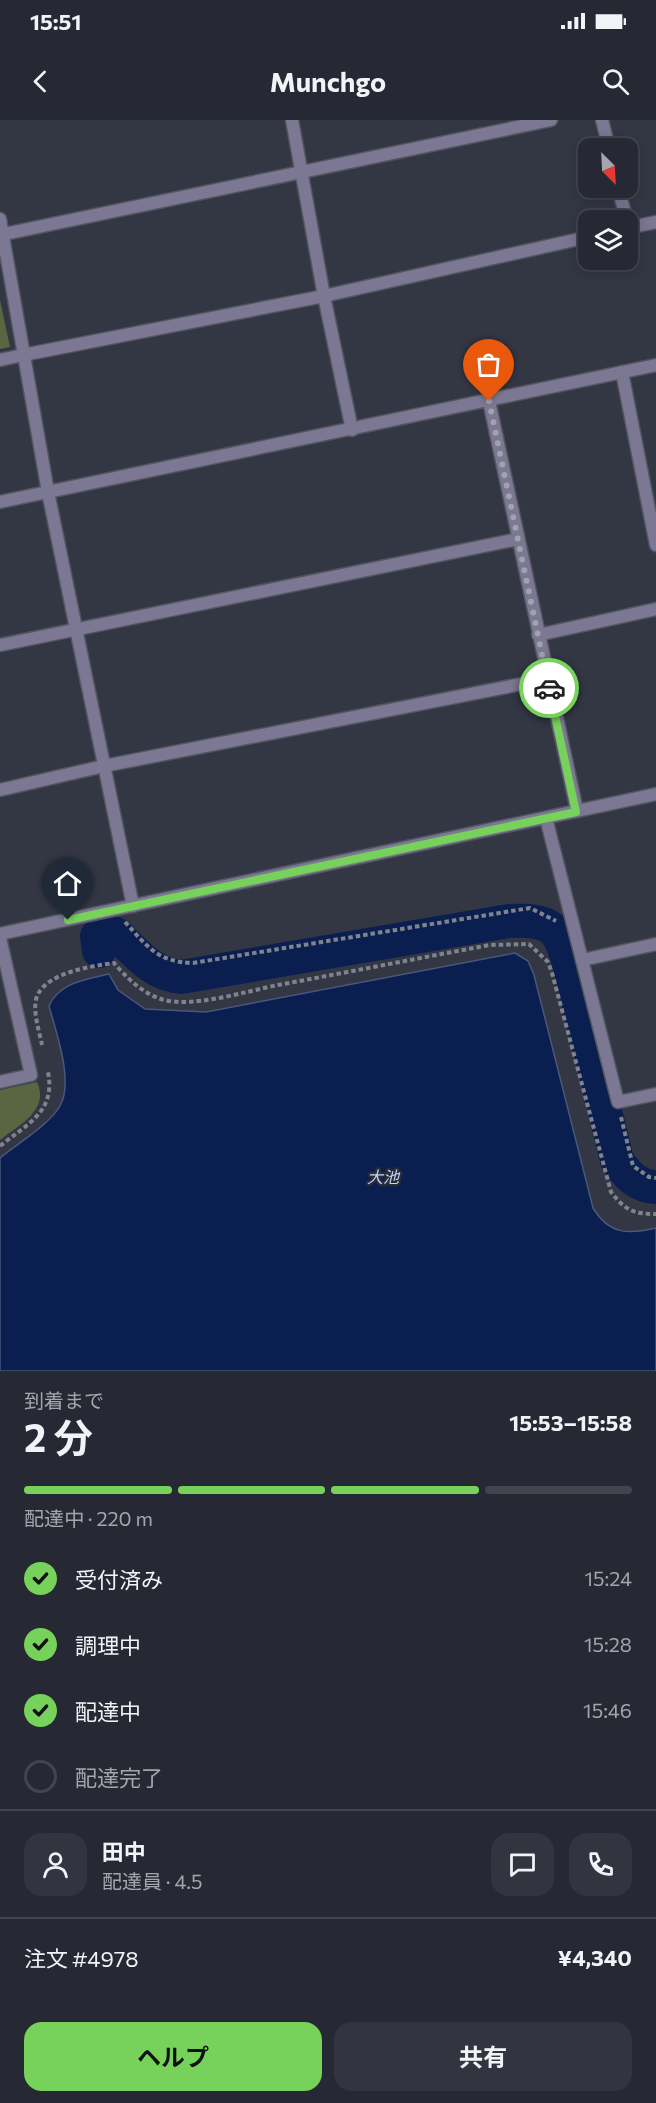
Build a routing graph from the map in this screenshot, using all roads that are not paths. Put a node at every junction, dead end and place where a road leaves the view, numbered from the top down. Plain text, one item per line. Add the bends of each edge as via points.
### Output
1 (292, 120) edge
2 (551, 120) edge
3 (602, 120) edge
4 (606, 138) edge
5 (302, 172) junction
6 (0, 219) edge
7 (656, 222) edge
8 (638, 224) edge
9 (2, 235) edge
10 (578, 239) edge
11 (324, 296) junction
12 (23, 355) junction
13 (0, 360) edge
14 (656, 365) edge
15 (622, 372) junction
16 (489, 401) junction
17 (352, 430) junction
18 (651, 490) edge
19 (48, 492) junction
20 (0, 502) edge
21 (518, 539) junction
22 (656, 545) edge
23 (656, 609) edge
24 (75, 628) junction
25 (538, 635) junction
26 (0, 645) edge
27 (546, 679) junction
28 (105, 766) junction
29 (0, 790) edge
30 (656, 794) edge
31 (576, 812) junction
32 (546, 818) junction
33 (133, 906) junction
34 (0, 936) edge
35 (656, 944) edge
36 (582, 960) junction
37 (0, 1082) edge
38 (656, 1094) edge

1 - 5 street
2 - 5 street
3 - 4 street
5 - 9 street
5 - 11 street
6 - 9 street
7 - 8 street
9 - 12 street
10 - 11 street
11 - 12 street
11 - 17 street
12 - 13 street
12 - 19 street
14 - 15 street
15 - 16 street
15 - 18 street
16 - 17 street
16 - 21 street
17 - 19 street
18 - 22 street
19 - 20 street
19 - 24 street
21 - 24 street
21 - 25 street
23 - 25 street
24 - 26 street
24 - 28 street
25 - 27 street
27 - 28 street
27 - 31 street
28 - 29 street
28 - 33 street
30 - 31 street
31 - 32 street
32 - 33 street
32 - 36 street
33 - 34 street
34 - 37 street via 31,1075
35 - 36 street
36 - 38 street via 618,1102

